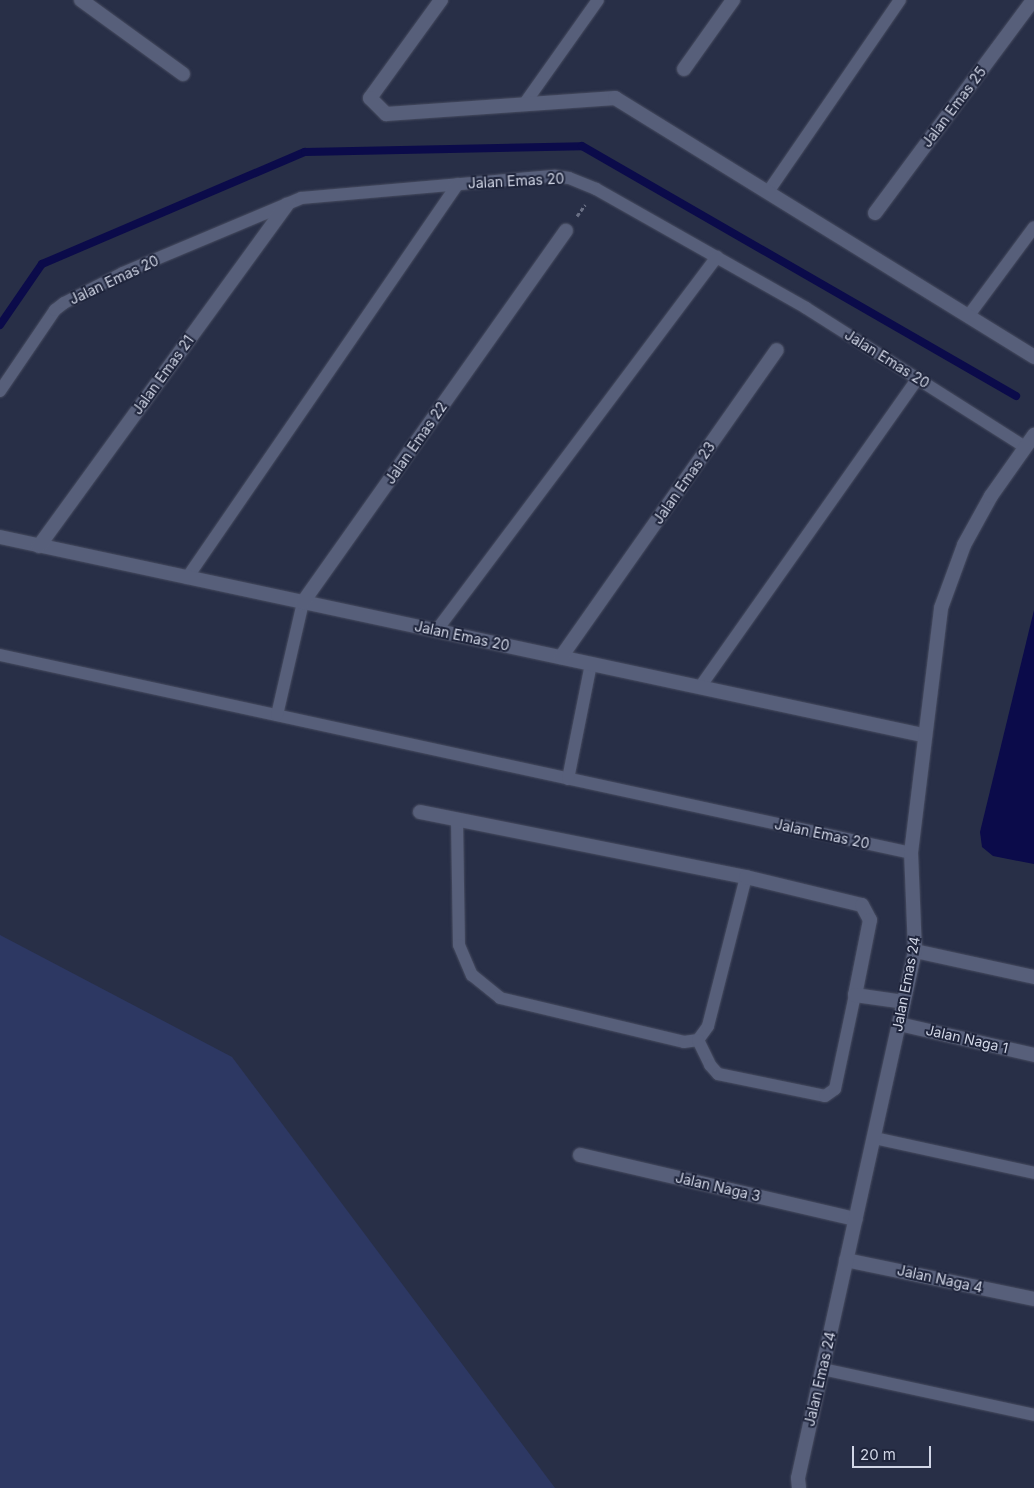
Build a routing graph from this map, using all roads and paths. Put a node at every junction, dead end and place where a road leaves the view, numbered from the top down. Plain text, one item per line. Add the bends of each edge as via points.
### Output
1 (81, 0) edge
2 (441, 0) edge
3 (598, 0) edge
4 (733, 0) edge
5 (900, 0) edge
6 (1034, 0) edge
7 (684, 69) dead end
8 (183, 74) dead end
9 (525, 103) junction
10 (458, 184) junction
11 (596, 189) junction
12 (768, 192) junction
13 (287, 205) junction
14 (875, 213) dead end
15 (1034, 226) edge
16 (566, 231) joint
17 (717, 257) junction
18 (969, 315) junction
19 (777, 350) dead end
20 (1034, 357) edge
21 (918, 378) junction
22 (0, 390) edge
23 (1034, 435) edge
24 (1026, 447) junction
25 (0, 537) edge
26 (39, 546) junction
27 (187, 578) junction
28 (303, 602) junction
29 (436, 631) junction
30 (0, 655) edge
31 (561, 657) junction
32 (591, 664) junction
33 (700, 687) junction
34 (277, 715) junction
35 (923, 735) junction
36 (568, 779) junction
37 (420, 812) dead end
38 (457, 819) junction
39 (912, 853) junction
40 (746, 877) junction
41 (915, 951) junction
42 (1034, 978) edge
43 (855, 995) junction
44 (904, 1002) junction
45 (899, 1024) junction
46 (698, 1040) junction
47 (1034, 1055) edge
48 (874, 1138) junction
49 (580, 1155) dead end
50 (1034, 1173) edge
51 (856, 1219) junction
52 (846, 1260) junction
53 (1034, 1299) edge
54 (822, 1369) junction
55 (1034, 1415) edge
56 (799, 1488) edge

1 - 8 street
2 - 9 street via 370,98 386,114
3 - 9 lane
4 - 7 street
5 - 12 lane
6 - 14 street, Jalan Emas 25
9 - 12 street via 615,98
10 - 11 lane, Jalan Emas 20 via 555,176
10 - 13 lane, Jalan Emas 20 via 311,195
10 - 27 lane
11 - 16 path
11 - 17 lane, Jalan Emas 20
12 - 18 street
13 - 22 lane, Jalan Emas 20 via 123,273 64,303 55,310
13 - 26 street, Jalan Emas 21
15 - 18 lane
16 - 28 street, Jalan Emas 22
17 - 21 lane, Jalan Emas 20
17 - 29 lane
18 - 20 street
19 - 31 street, Jalan Emas 23
21 - 24 lane, Jalan Emas 20
21 - 33 lane
23 - 24 street, Jalan Emas 24
24 - 35 street, Jalan Emas 24 via 991,496 964,545 941,608
25 - 26 street, Jalan Emas 20
26 - 27 street, Jalan Emas 20
27 - 28 street, Jalan Emas 20
28 - 29 street, Jalan Emas 20
28 - 34 lane, Jalan Emas 22
29 - 31 street, Jalan Emas 20
30 - 34 lane, Jalan Emas 20
31 - 32 street, Jalan Emas 20
32 - 33 street, Jalan Emas 20
32 - 36 lane
33 - 35 street, Jalan Emas 20
34 - 36 lane, Jalan Emas 20
35 - 39 street, Jalan Emas 24
36 - 39 lane, Jalan Emas 20
37 - 38 street
38 - 40 street
38 - 46 lane via 459,945 472,975 500,998 684,1042
39 - 41 street, Jalan Emas 24
40 - 43 street via 862,905 870,920
40 - 46 lane via 708,1026
41 - 42 street
41 - 44 street, Jalan Emas 24
43 - 44 street
43 - 46 lane via 835,1089 825,1096 718,1074
44 - 45 street, Jalan Emas 24
45 - 47 street, Jalan Naga 1
45 - 48 street, Jalan Emas 24
48 - 50 lane
48 - 51 street, Jalan Emas 24
49 - 51 street, Jalan Naga 3
51 - 52 street, Jalan Emas 24
52 - 53 street, Jalan Naga 4
52 - 54 street, Jalan Emas 24
54 - 55 lane
54 - 56 street, Jalan Emas 24 via 798,1478

